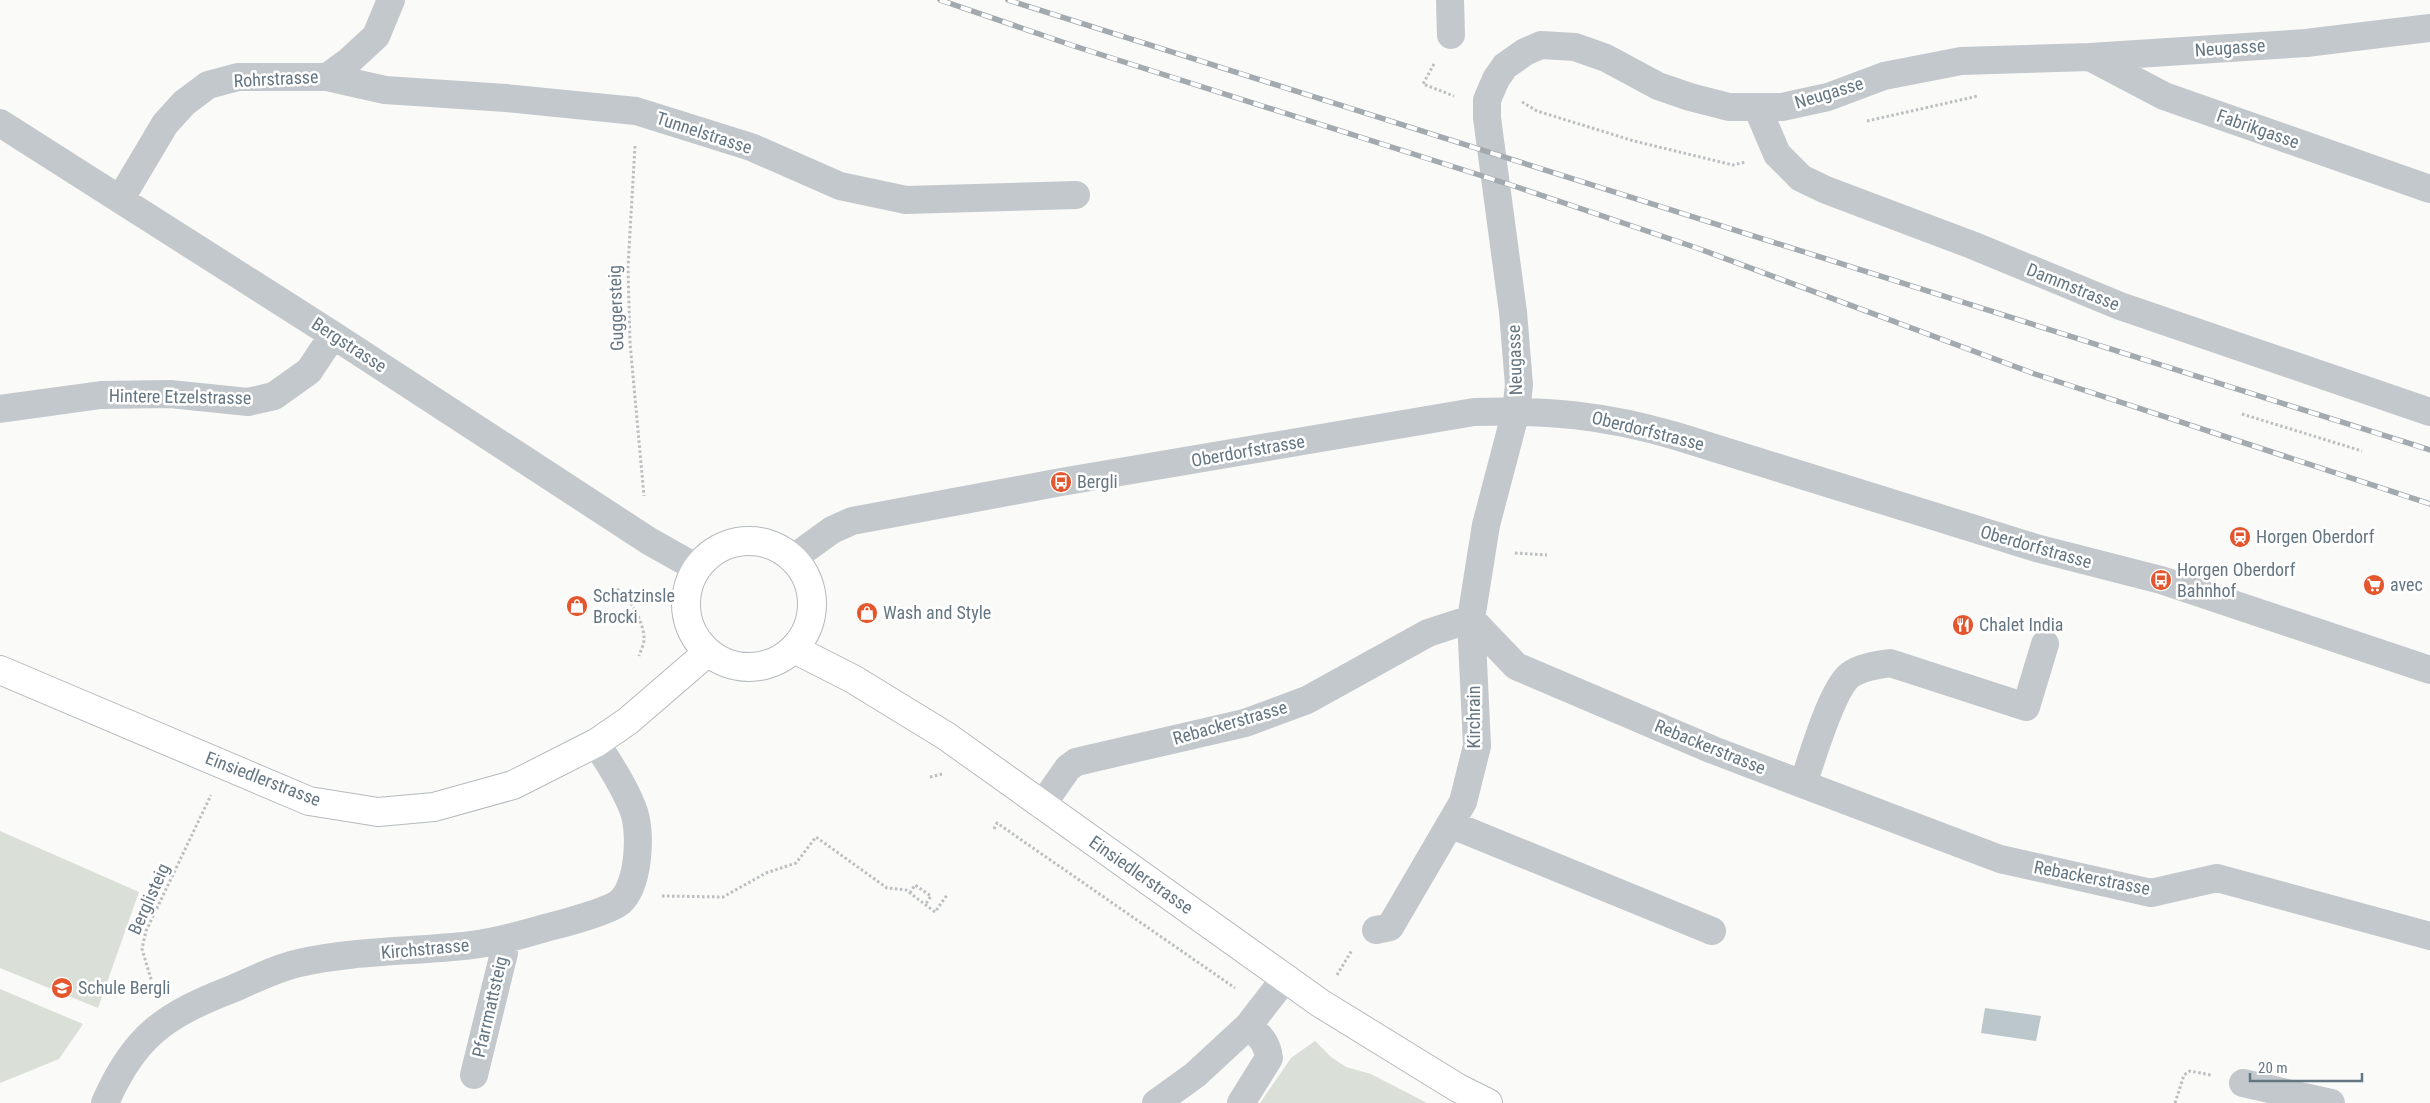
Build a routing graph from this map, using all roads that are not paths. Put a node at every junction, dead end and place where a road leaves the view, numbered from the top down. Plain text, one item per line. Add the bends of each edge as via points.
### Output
1 (391, 0) edge
2 (1450, 0) edge
3 (2430, 28) edge
4 (1451, 35) road end
5 (2090, 58) junction
6 (327, 77) junction
7 (1757, 107) junction
8 (0, 122) edge
9 (2430, 189) edge
10 (1076, 195) dead end
11 (120, 198) junction
12 (333, 335) junction
13 (0, 409) edge
14 (1516, 411) junction
15 (2430, 412) edge
16 (792, 559) junction
17 (697, 568) junction
18 (1472, 619) junction
19 (2045, 644) dead end
20 (794, 649) junction
21 (708, 652) junction
22 (0, 670) edge
23 (2430, 670) edge
24 (596, 743) junction
25 (1803, 784) junction
26 (1042, 805) junction
27 (1450, 824) junction
28 (1376, 930) road end
29 (1712, 931) dead end
30 (2430, 936) edge
31 (503, 940) junction
32 (1286, 977) junction
33 (1255, 1016) junction
34 (474, 1075) dead end
35 (2243, 1083) road end
36 (105, 1103) edge
37 (1156, 1103) edge
38 (1241, 1103) edge
39 (1488, 1103) edge
40 (2331, 1103) edge

1 - 6 street, Rohrstrasse via 376,36
2 - 4 street
3 - 5 street, Neugasse via 2306,43
5 - 7 street, Neugasse via 1961,61 1884,76 1828,97 1782,107
5 - 9 street, Fabrikgasse via 2164,96
6 - 10 street, Tunnelstrasse via 385,90 506,98 636,112 751,147 840,186 906,200
6 - 11 street, Rohrstrasse via 238,77 208,85 184,102 165,124
7 - 14 street, Neugasse via 1729,107 1690,97 1658,86 1606,58 1575,47 1541,45 1505,66 1488,100 1487,118 1518,355
7 - 15 street, Dammstrasse via 1777,154 1801,178 1826,190 2120,306
8 - 11 street, Bergstrasse
11 - 12 street, Bergstrasse
12 - 13 street, Hintere Etzelstrasse via 309,371 274,396 248,402 170,394 102,395
12 - 17 street, Bergstrasse via 649,541
14 - 16 street, Oberdorfstrasse via 1430,418 852,521 832,530
14 - 18 street, Kirchrain via 1486,525
14 - 23 street, Oberdorfstrasse via 1574,414 1633,424 1676,436 2036,548 2161,580
16 - 17 main road via 778,548 761,542 743,542 725,546
16 - 20 main road via 805,575 811,594 811,614
17 - 21 main road via 689,584 688,621 695,638
18 - 25 street, Rebackerstrasse via 1516,666 1713,750
18 - 26 street, Rebackerstrasse via 1428,633 1307,700 1245,723 1076,762 1068,768
18 - 27 street, Kirchrain via 1477,746 1463,802
19 - 25 street via 2026,707 1890,663 1868,667 1850,676 1835,695
20 - 21 main road via 761,666 742,667 724,662
20 - 26 main road, Einsiedlerstrasse via 853,679 946,736
21 - 24 main road, Einsiedlerstrasse via 642,710
22 - 24 main road, Einsiedlerstrasse via 309,801 378,812 434,807 514,785
24 - 31 street, Kirchstrasse via 634,810 638,851 633,886 620,903 577,920
25 - 30 street, Rebackerstrasse via 2000,859 2151,893 2217,878
26 - 32 main road, Einsiedlerstrasse
27 - 28 street, Kirchrain via 1390,927
27 - 29 street
31 - 34 street, Pfarrmattsteig via 504,953
31 - 36 street, Kirchstrasse via 341,955 297,963 191,1005 146,1036 115,1080
32 - 33 street
32 - 39 main road, Einsiedlerstrasse via 1320,1002 1458,1088
33 - 37 street via 1195,1075
33 - 38 street via 1269,1058
35 - 40 street

